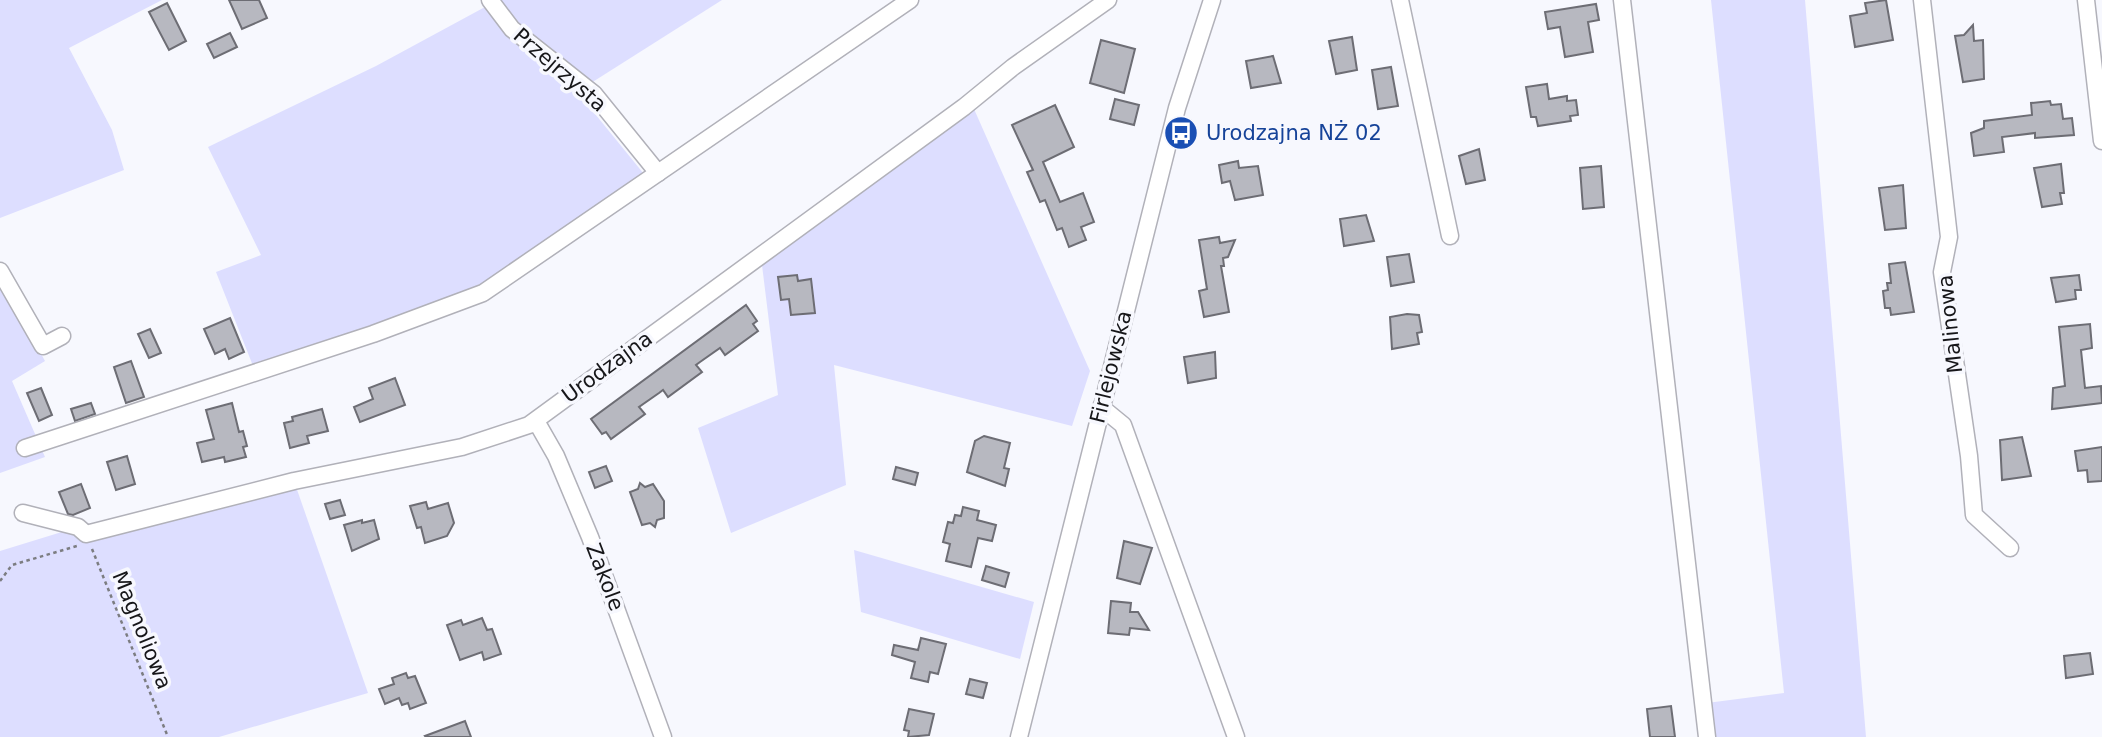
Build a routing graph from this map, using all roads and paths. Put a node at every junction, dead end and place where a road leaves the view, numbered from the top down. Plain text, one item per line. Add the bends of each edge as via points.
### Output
1 (491, 0) edge
2 (910, 0) edge
3 (1108, 0) edge
4 (1212, 0) edge
5 (1400, 0) edge
6 (1622, 0) edge
7 (1922, 0) edge
8 (2086, 0) edge
9 (2102, 141) edge
10 (658, 173) junction
11 (1450, 236) dead end
12 (0, 271) edge
13 (62, 336) dead end
14 (1101, 407) junction
15 (536, 421) junction
16 (25, 448) dead end
17 (23, 513) dead end
18 (2010, 548) dead end
19 (0, 581) edge
20 (169, 737) edge
21 (663, 737) edge
22 (1019, 737) edge
23 (1236, 737) edge
24 (1706, 737) edge

1 - 10 street, Przejrzysta via 512,29 594,94
2 - 10 street
3 - 15 street, Urodzajna
4 - 14 street, Firlejowska via 1177,108
5 - 11 street
6 - 24 street
7 - 18 street, Malinowa via 1949,237 1942,272 1974,515
8 - 9 street
10 - 16 street via 483,293 373,334
12 - 13 street via 43,346
14 - 22 street, Firlejowska
14 - 23 street via 1123,425
15 - 17 street, Urodzajna via 462,447 294,481 86,534 78,527
15 - 21 street, Zakole via 590,537
19 - 20 path, Magnoliowa via 12,565 89,543

